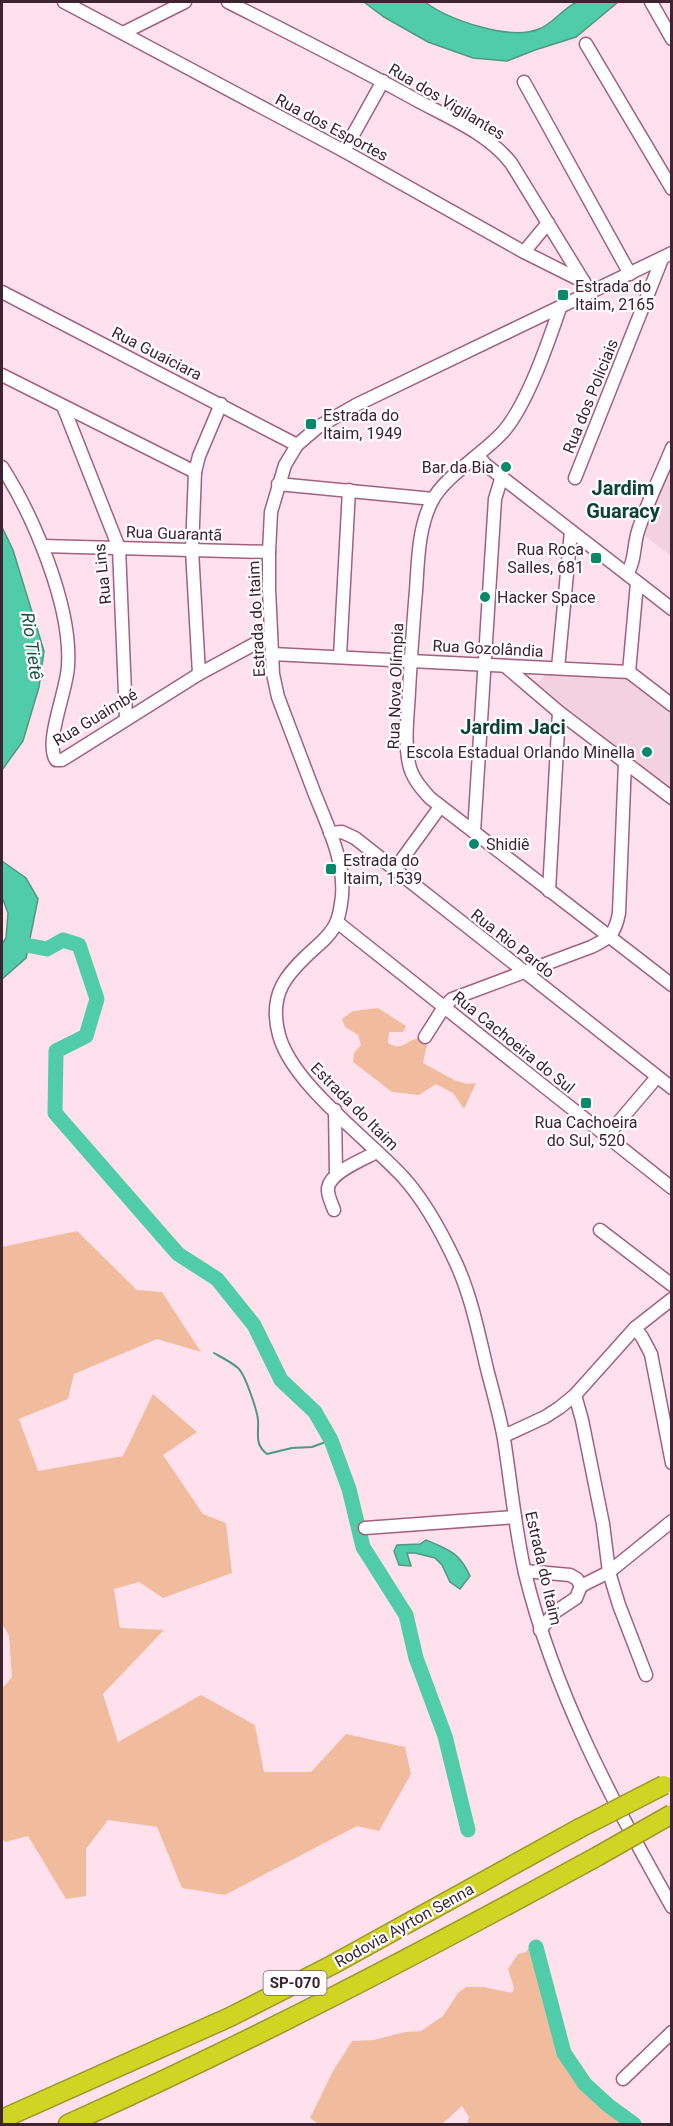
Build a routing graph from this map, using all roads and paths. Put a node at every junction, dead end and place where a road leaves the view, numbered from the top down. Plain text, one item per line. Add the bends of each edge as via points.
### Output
1 (64, 2) edge
2 (184, 2) edge
3 (228, 2) edge
4 (651, 2) edge
5 (123, 33) junction
6 (672, 39) edge
7 (586, 44) dead end
8 (383, 81) junction
9 (524, 82) dead end
10 (344, 151) junction
11 (672, 189) edge
12 (548, 222) junction
13 (524, 252) junction
14 (667, 256) edge
15 (630, 274) junction
16 (586, 288) junction
17 (2, 292) edge
18 (560, 308) junction
19 (2, 375) edge
20 (221, 404) junction
21 (63, 406) junction
22 (91, 420) junction
23 (74, 433) junction
24 (297, 445) junction
25 (671, 450) edge
26 (478, 456) junction
27 (2, 467) edge
28 (195, 472) junction
29 (502, 476) junction
30 (575, 478) dead end
31 (278, 484) junction
32 (349, 490) junction
33 (433, 499) junction
34 (571, 531) junction
35 (42, 546) junction
36 (119, 548) junction
37 (192, 550) junction
38 (269, 552) junction
39 (627, 574) junction
40 (637, 583) junction
41 (672, 609) edge
42 (271, 635) junction
43 (272, 654) junction
44 (340, 656) junction
45 (411, 660) junction
46 (485, 664) junction
47 (505, 666) junction
48 (558, 668) junction
49 (630, 672) junction
50 (199, 674) junction
51 (672, 705) edge
52 (559, 712) junction
53 (126, 718) junction
54 (625, 762) junction
55 (672, 798) edge
56 (440, 807) junction
57 (474, 832) junction
58 (330, 833) junction
59 (395, 869) junction
60 (549, 891) junction
61 (337, 922) junction
62 (611, 936) junction
63 (522, 972) junction
64 (671, 984) edge
65 (444, 1007) junction
66 (425, 1037) dead end
67 (657, 1077) junction
68 (672, 1088) edge
69 (335, 1110) junction
70 (606, 1137) junction
71 (376, 1152) junction
72 (336, 1174) junction
73 (672, 1188) edge
74 (334, 1210) dead end
75 (600, 1230) dead end
76 (672, 1285) edge
77 (672, 1299) edge
78 (634, 1328) junction
79 (575, 1395) junction
80 (504, 1436) junction
81 (672, 1463) edge
82 (515, 1517) junction
83 (672, 1521) edge
84 (365, 1528) dead end
85 (525, 1571) junction
86 (609, 1572) junction
87 (581, 1586) junction
88 (540, 1630) junction
89 (646, 1676) dead end
90 (668, 1783) edge
91 (672, 1814) edge
92 (672, 1907) edge
93 (672, 2032) edge
94 (623, 2079) dead end
95 (2, 2119) edge
96 (68, 2124) edge

1 - 5 street, Rua dos Esportes
2 - 5 street
3 - 8 street, Rua dos Vigilantes
4 - 6 street
5 - 10 street, Rua dos Esportes
7 - 11 street
8 - 10 street
8 - 12 street, Rua dos Vigilantes via 500,149
9 - 15 street
10 - 13 street, Rua dos Esportes
12 - 13 street
12 - 16 street, Rua dos Vigilantes
13 - 16 street, Rua dos Esportes
14 - 15 street, Estrada do Itaim
14 - 30 street, Rua dos Policiais
15 - 16 street, Estrada do Itaim
16 - 18 street, Estrada do Itaim
17 - 20 street, Rua Guaiciara
18 - 24 street, Estrada do Itaim via 356,405 318,427
18 - 26 street, Rua Nova Olímpia via 515,416
19 - 21 street
20 - 24 street, Rua Guaiciara
20 - 28 street
21 - 22 street
21 - 23 street, Rua Lins
22 - 23 street via 79,425
22 - 28 street
23 - 36 street, Rua Lins
24 - 31 street, Estrada do Itaim
25 - 39 street via 640,525
26 - 29 street
26 - 33 street, Rua Nova Olímpia
27 - 35 street, Rua Guaimbé
28 - 37 street
29 - 34 street
29 - 46 street via 495,499
31 - 32 street
31 - 38 street, Estrada do Itaim via 271,512
32 - 33 street
32 - 44 street
33 - 45 street, Rua Nova Olímpia via 423,525 418,557
34 - 39 street
34 - 48 street
35 - 36 street, Rua Guarantã
35 - 53 street, Rua Guaimbé via 62,608 68,643 65,688 52,736 54,757 62,760
36 - 37 street, Rua Guarantã
36 - 53 street, Rua Lins
37 - 38 street, Rua Guarantã
37 - 50 street
38 - 42 street, Estrada do Itaim
39 - 40 street
40 - 41 street
40 - 49 street
42 - 43 street, Estrada do Itaim
42 - 50 street, Rua Guaimbé
43 - 44 street, Rua Gozolândia
43 - 58 street, Estrada do Itaim via 278,697
44 - 45 street, Rua Gozolândia
45 - 46 street, Rua Gozolândia
45 - 56 street, Rua Nova Olímpia via 409,766 419,786
46 - 47 street, Rua Gozolândia
46 - 57 street
47 - 48 street, Rua Gozolândia
47 - 52 street
48 - 49 street, Rua Gozolândia
49 - 51 street
50 - 53 street, Rua Guaimbé
52 - 54 street
52 - 60 street
54 - 55 street
54 - 62 street via 619,913
56 - 57 street, Rua Nova Olímpia
56 - 59 street
57 - 60 street, Rua Nova Olímpia
58 - 59 street, Rua Rio Pardo via 349,834
58 - 61 street, Estrada do Itaim via 342,879
59 - 63 street, Rua Rio Pardo
60 - 62 street, Rua Nova Olímpia
61 - 65 street, Rua Cachoeira do Sul
61 - 69 street, Estrada do Itaim via 327,938 284,981 275,1013 279,1035 290,1059
62 - 63 street
62 - 64 street, Rua Nova Olímpia
63 - 65 street via 452,999
63 - 67 street, Rua Rio Pardo
65 - 66 street
65 - 70 street, Rua Cachoeira do Sul
67 - 68 street, Rua Rio Pardo
67 - 70 street
69 - 71 street, Estrada do Itaim
69 - 72 street
70 - 73 street, Rua Cachoeira do Sul
71 - 72 street
71 - 80 street, Estrada do Itaim via 416,1192 458,1268 472,1307
72 - 74 street via 328,1187
75 - 76 street
77 - 78 street
78 - 79 street
78 - 81 street via 651,1354
79 - 80 street via 545,1417
79 - 86 street via 603,1524
80 - 82 street, Estrada do Itaim
82 - 84 street
82 - 85 street, Estrada do Itaim
83 - 86 street
85 - 87 street via 570,1575
85 - 88 street, Estrada do Itaim
86 - 87 street
86 - 89 street
87 - 88 street via 576,1598 555,1612
88 - 92 street, Estrada do Itaim via 581,1735
90 - 95 highway, Rodovia Ayrton Senna / SP-070, bridge via 230,2017
91 - 96 highway, Rodovia Ayrton Senna / SP-070, bridge via 311,2009 181,2074
93 - 94 street

